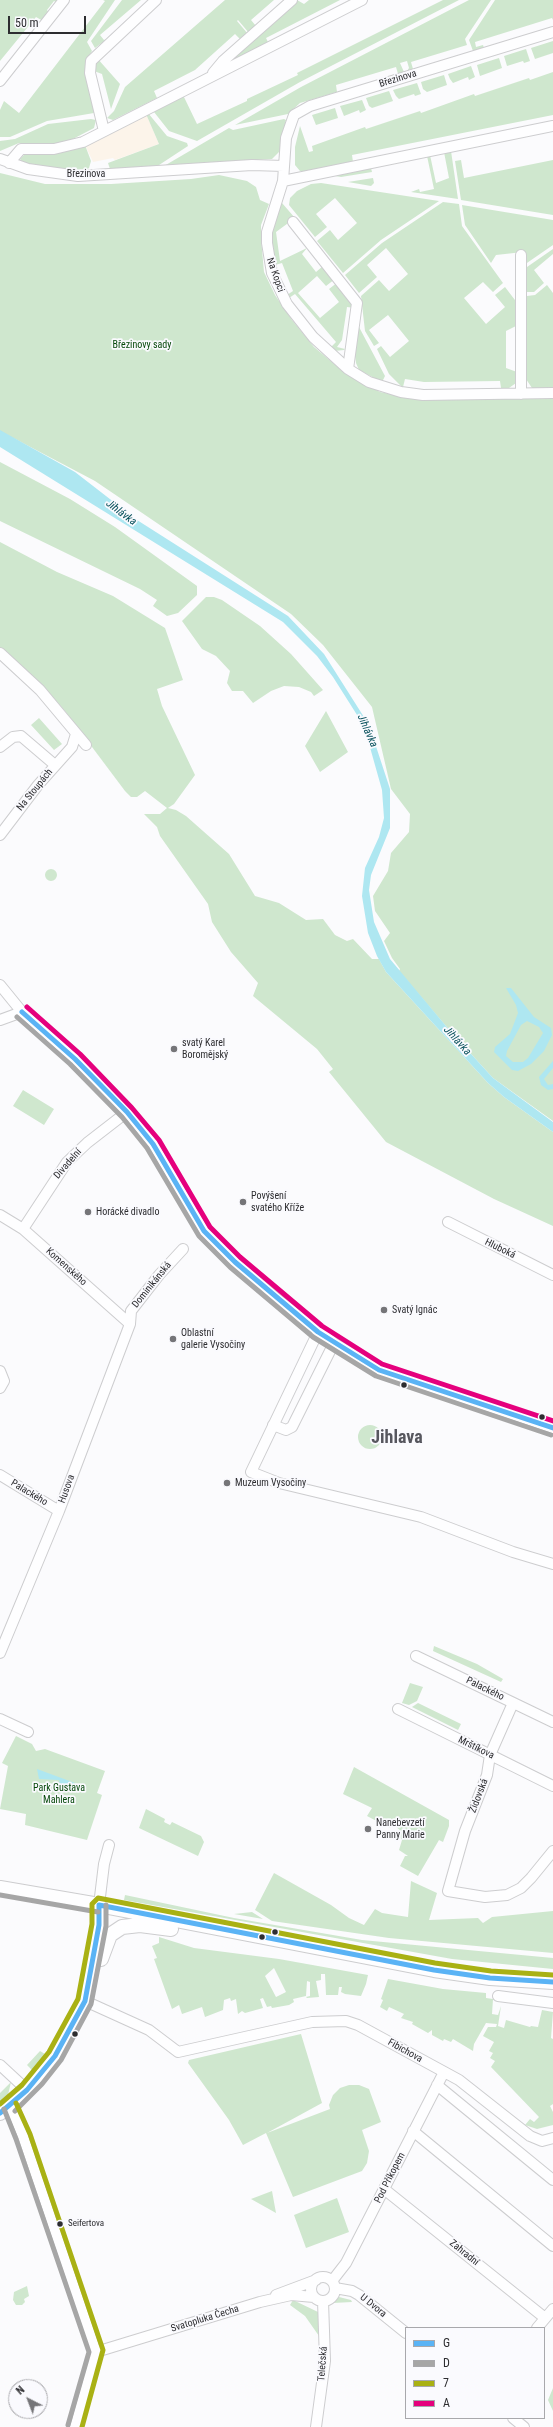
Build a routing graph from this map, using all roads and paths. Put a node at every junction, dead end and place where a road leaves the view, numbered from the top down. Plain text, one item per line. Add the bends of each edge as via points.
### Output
1 (64, 0) edge
2 (156, 0) edge
3 (292, 0) edge
4 (362, 0) edge
5 (553, 32) edge
6 (211, 76) junction
7 (0, 81) edge
8 (553, 126) edge
9 (104, 131) junction
10 (5, 161) edge
11 (284, 166) junction
12 (283, 181) junction
13 (293, 222) dead end
14 (521, 255) dead end
15 (348, 369) junction
16 (553, 393) edge
17 (521, 394) junction
18 (0, 653) edge
19 (0, 746) edge
20 (55, 765) junction
21 (0, 835) edge
22 (0, 985) edge
23 (22, 1012) junction
24 (0, 1020) edge
25 (127, 1112) junction
26 (0, 1215) edge
27 (448, 1222) dead end
28 (23, 1229) junction
29 (183, 1249) dead end
30 (553, 1275) edge
31 (130, 1324) junction
32 (318, 1332) junction
33 (334, 1343) junction
34 (0, 1371) edge
35 (0, 1388) edge
36 (274, 1425) junction
37 (553, 1428) edge
38 (0, 1475) edge
39 (59, 1511) junction
40 (553, 1564) edge
41 (0, 1653) edge
42 (416, 1656) dead end
43 (513, 1703) junction
44 (398, 1709) dead end
45 (0, 1719) edge
46 (553, 1722) edge
47 (28, 1732) dead end
48 (490, 1755) junction
49 (553, 1786) edge
50 (109, 1845) dead end
51 (553, 1851) edge
52 (0, 1888) edge
53 (99, 1905) junction
54 (241, 1934) junction
55 (553, 1982) edge
56 (90, 1983) junction
57 (498, 1996) dead end
58 (85, 2001) junction
59 (553, 2003) edge
60 (0, 2065) edge
61 (444, 2072) junction
62 (437, 2085) junction
63 (27, 2090) junction
64 (5, 2109) edge
65 (413, 2131) junction
66 (553, 2138) edge
67 (553, 2180) edge
68 (384, 2189) junction
69 (553, 2246) edge
70 (316, 2280) junction
71 (334, 2284) junction
72 (319, 2299) junction
73 (260, 2302) junction
74 (553, 2309) edge
75 (545, 2318) junction
76 (537, 2327) edge
77 (405, 2332) edge
78 (96, 2352) junction
79 (514, 2419) edge
80 (75, 2427) edge
81 (316, 2427) edge
82 (524, 2427) edge

1 - 7 street
2 - 9 street via 91,61 90,73
3 - 6 street, Březinova via 223,61
4 - 6 street, Březinova
5 - 11 street, Březinova via 302,109 294,115 290,124
6 - 9 street, Březinova
8 - 12 street
9 - 10 street, Březinova via 66,147 21,149
10 - 11 street, Březinova via 28,169 78,176 252,164
11 - 12 street, Březinova
12 - 15 street, Na Kopci via 267,232 267,254 276,283 287,304 313,337
13 - 15 street via 357,303
14 - 17 street
15 - 17 street, Na Kopci via 370,382 401,392 423,395
16 - 17 street, Na Kopci
18 - 20 street, Na Stoupách via 44,695 76,734 72,747
19 - 20 street via 13,737 21,736
20 - 21 street, Na Stoupách
22 - 23 street
23 - 24 street
23 - 25 street via 75,1059
25 - 28 street, Divadelní via 67,1162
25 - 32 street via 153,1144 204,1231 234,1262
26 - 28 street, Komenského
27 - 30 street, Hluboká
28 - 31 street, Komenského
29 - 31 street, Dominikánská via 134,1305
31 - 39 street, Husova
32 - 33 street
32 - 36 street
33 - 36 street via 292,1427 286,1430
33 - 37 street via 379,1370
34 - 35 street via 4,1381
36 - 40 street via 251,1472 279,1483 406,1514
38 - 39 street, Palackého
39 - 41 street, Husova
42 - 43 street, Palackého
43 - 46 street, Palackého
43 - 48 street, Židovská
44 - 48 street, Mrštíkova
45 - 47 street
48 - 49 street, Mrštíkova
48 - 51 street, Židovská via 487,1775 465,1831 448,1891 485,1897 507,1895 521,1888
50 - 53 street
52 - 53 main road
53 - 54 main road
53 - 56 main road via 100,1926
54 - 55 main road via 434,1970 490,1978
54 - 56 main road via 140,1925 122,1927 110,1935
56 - 58 main road
57 - 59 street
58 - 61 street, Fibichova via 148,2030 178,2052 312,2022 336,2020 358,2025
58 - 63 main road via 55,2056
60 - 63 street
61 - 62 street, Pod Příkopem
61 - 66 street, Fibichova via 473,2088 530,2136 542,2141
62 - 65 street, Pod Příkopem
62 - 67 street
63 - 64 main road
64 - 78 street via 23,2136
65 - 68 street, Pod Příkopem
65 - 69 street
68 - 71 street, Pod Příkopem
68 - 75 street, Zahradní
70 - 71 street via 324,2277
70 - 72 street via 312,2288
70 - 73 street via 290,2288
71 - 72 street via 332,2297
71 - 77 street, U Dvora via 360,2295
72 - 73 street, Svatopluka Čecha via 291,2295
72 - 81 street, Telečská via 325,2361
73 - 78 street, Svatopluka Čecha
74 - 75 street
75 - 76 street
78 - 80 street
79 - 82 street

